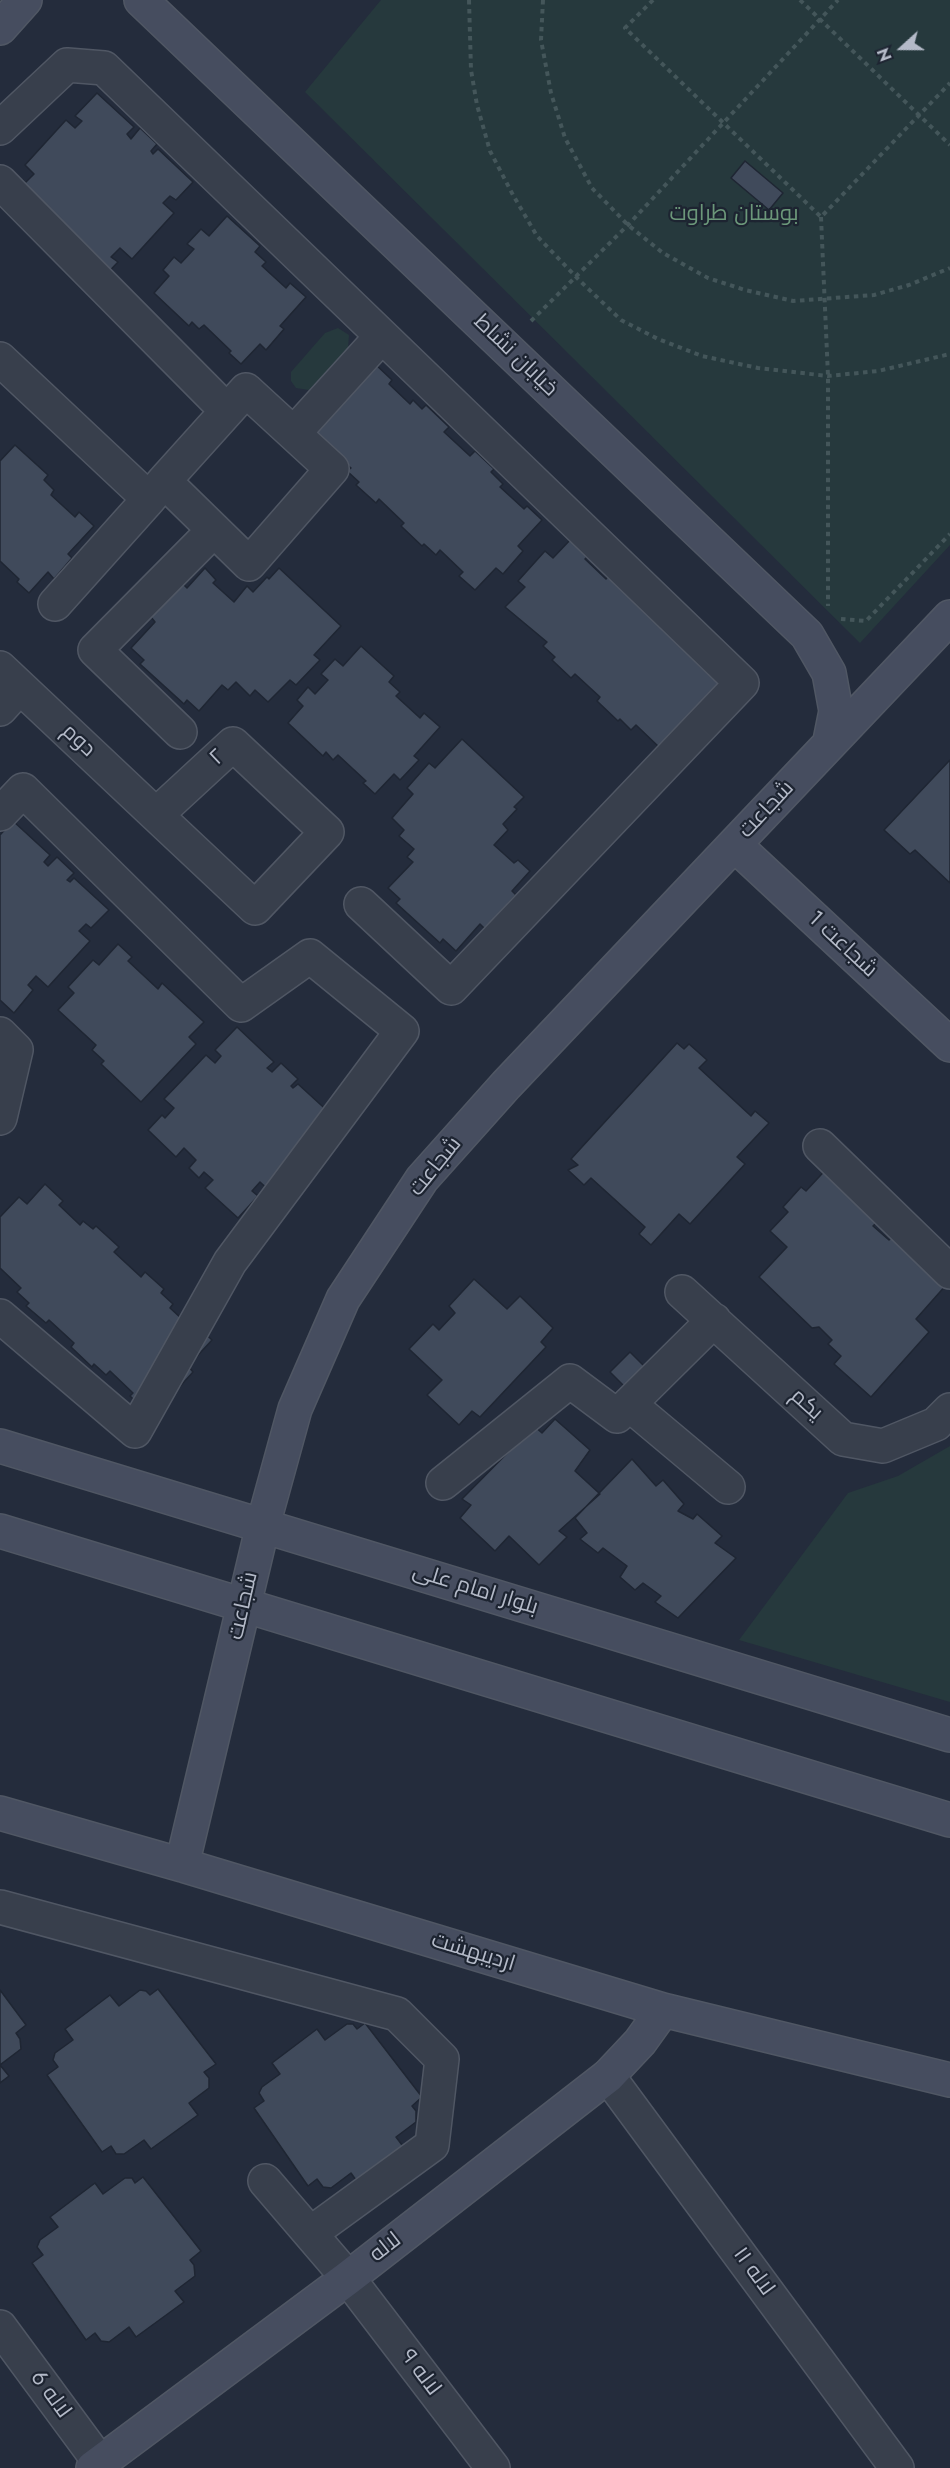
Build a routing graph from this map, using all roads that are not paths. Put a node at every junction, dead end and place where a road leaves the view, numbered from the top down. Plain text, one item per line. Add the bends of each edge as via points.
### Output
1 (25, 0) edge
2 (141, 0) edge
3 (0, 28) edge
4 (0, 128) edge
5 (0, 182) edge
6 (382, 336) junction
7 (0, 360) edge
8 (227, 411) junction
9 (294, 433) junction
10 (157, 490) junction
11 (214, 530) junction
12 (55, 604) dead end
13 (950, 617) edge
14 (7, 688) edge
15 (180, 732) dead end
16 (830, 741) junction
17 (0, 814) edge
18 (156, 815) junction
19 (735, 845) junction
20 (361, 904) dead end
21 (0, 1034) edge
22 (950, 1046) edge
23 (0, 1118) edge
24 (820, 1146) dead end
25 (950, 1272) edge
26 (682, 1292) dead end
27 (0, 1316) edge
28 (714, 1320) junction
29 (629, 1404) junction
30 (950, 1410) edge
31 (0, 1446) edge
32 (443, 1483) dead end
33 (728, 1486) dead end
34 (263, 1525) junction
35 (0, 1532) edge
36 (244, 1606) junction
37 (950, 1735) edge
38 (0, 1813) edge
39 (950, 1820) edge
40 (182, 1865) junction
41 (0, 1907) edge
42 (663, 2010) junction
43 (608, 2076) junction
44 (950, 2080) edge
45 (265, 2181) dead end
46 (310, 2234) junction
47 (348, 2278) junction
48 (0, 2327) edge
49 (99, 2466) edge
50 (493, 2468) edge
51 (897, 2468) edge

1 - 3 street
2 - 16 street, خیابان نشاط via 807,635 829,673 836,711
4 - 6 street via 67,65 104,68
5 - 8 street
6 - 9 street
6 - 20 street via 742,683 451,988
7 - 10 street
8 - 9 street via 246,390
8 - 10 street
9 - 11 street via 333,468 249,564
10 - 11 street
10 - 12 street
11 - 15 street via 95,650
13 - 16 street, شجاعت
14 - 18 street, دوم
16 - 19 street, شجاعت
17 - 27 street via 23,790 241,1005 310,956 402,1031 230,1262 135,1431
18 - 18 street, ۲ via 255,908 327,832 233,744
19 - 22 street, شجاعت 1
19 - 34 street, شجاعت via 422,1179 343,1299 295,1409
21 - 23 street via 16,1050
24 - 25 street
26 - 28 street, یکم
28 - 29 street
28 - 30 street, یکم via 843,1439 883,1446 936,1424
29 - 32 street via 617,1416 570,1381
29 - 33 street
31 - 34 street, بلوار امام علی
34 - 36 street, شجاعت
34 - 37 street, بلوار امام علی
35 - 36 street
36 - 39 street
36 - 40 street, شجاعت
38 - 40 street, اردیبهشت
40 - 42 street, اردیبهشت
41 - 46 street via 397,2014 442,2060 432,2145
42 - 43 street, لاله
42 - 44 street, اردیبهشت
43 - 47 street, لاله
43 - 51 street, لاله ۱۱
45 - 46 street, لاله ۹
46 - 47 street, لاله ۹
47 - 49 street, لاله
47 - 50 street, لاله ۹
48 - 49 street, لاله 6

